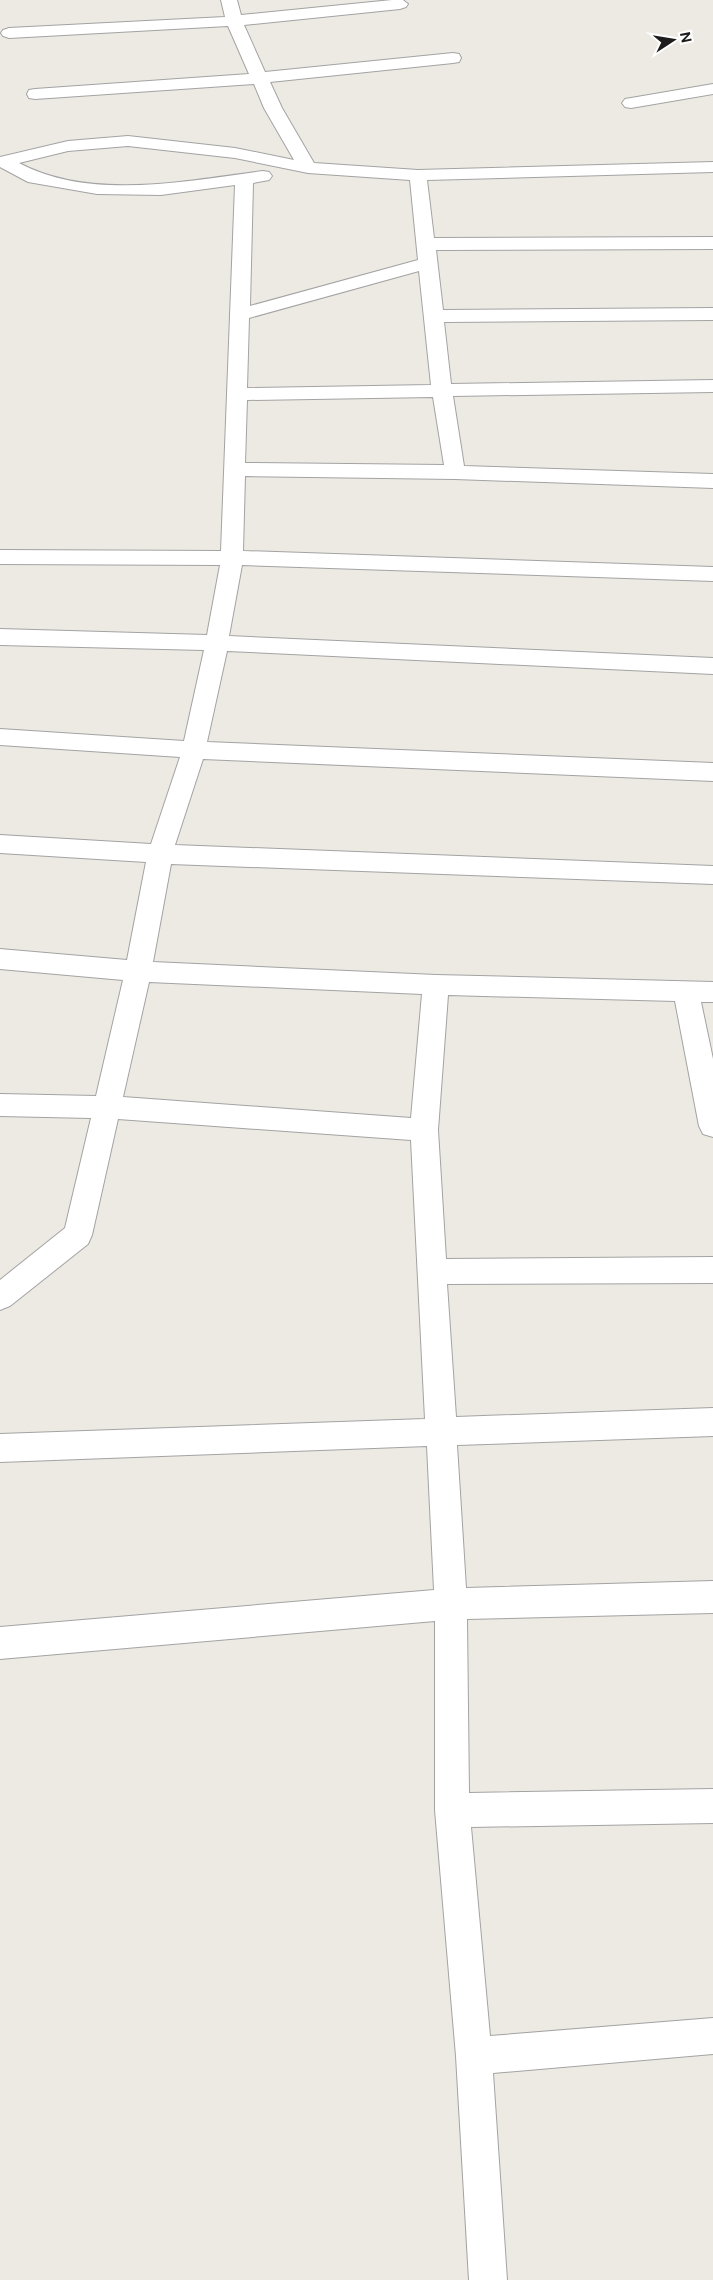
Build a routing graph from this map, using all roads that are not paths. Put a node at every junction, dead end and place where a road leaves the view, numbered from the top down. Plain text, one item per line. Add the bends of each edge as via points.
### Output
1 (230, 0) edge
2 (400, 4) dead end
3 (234, 21) junction
4 (9, 33) dead end
5 (453, 58) dead end
6 (260, 78) junction
7 (713, 89) edge
8 (35, 94) dead end
9 (631, 103) dead end
10 (2, 162) edge
11 (713, 167) edge
12 (308, 168) junction
13 (418, 175) junction
14 (244, 179) junction
15 (713, 243) edge
16 (428, 253) junction
17 (713, 314) edge
18 (240, 315) junction
19 (434, 316) junction
20 (713, 386) edge
21 (442, 392) junction
22 (237, 394) junction
23 (235, 469) junction
24 (455, 472) junction
25 (713, 481) edge
26 (0, 557) edge
27 (232, 558) junction
28 (713, 574) edge
29 (0, 637) edge
30 (217, 643) junction
31 (713, 666) edge
32 (0, 737) edge
33 (194, 750) junction
34 (713, 772) edge
35 (0, 844) edge
36 (160, 854) junction
37 (713, 875) edge
38 (0, 959) edge
39 (138, 971) junction
40 (436, 985) junction
41 (686, 991) junction
42 (713, 992) edge
43 (0, 1104) edge
44 (106, 1108) junction
45 (713, 1126) edge
46 (424, 1130) junction
47 (713, 1270) edge
48 (432, 1272) junction
49 (0, 1297) edge
50 (713, 1422) edge
51 (441, 1431) junction
52 (0, 1448) edge
53 (713, 1597) edge
54 (451, 1604) junction
55 (0, 1643) edge
56 (713, 1806) edge
57 (452, 1810) junction
58 (713, 2036) edge
59 (474, 2056) junction
60 (488, 2280) edge

1 - 3 street
2 - 3 street
3 - 4 street
3 - 6 street
5 - 6 street
6 - 8 street
6 - 12 street via 273,108
7 - 9 street
10 - 12 street via 68,146 128,141 235,152
10 - 14 street via 34,178 97,189 161,190
11 - 13 street
12 - 13 street
12 - 14 street
13 - 16 street
14 - 18 street
15 - 16 street
16 - 18 street
16 - 19 street
17 - 19 street
18 - 22 street
19 - 21 street
20 - 21 street
21 - 22 street
21 - 24 street
22 - 23 street
23 - 24 street
23 - 27 street
24 - 25 street
26 - 27 street
27 - 28 street
27 - 30 street
29 - 30 street
30 - 31 street
30 - 33 street
32 - 33 street
33 - 34 street
33 - 36 street
35 - 36 street
36 - 37 street
36 - 39 street
38 - 39 street
39 - 40 street
39 - 44 street
40 - 41 street
40 - 46 street
41 - 42 street
41 - 45 street
43 - 44 street
44 - 46 street
44 - 49 street via 78,1235
46 - 48 street
47 - 48 street
48 - 51 street
50 - 51 street
51 - 52 street
51 - 54 street
53 - 54 street
54 - 55 street
54 - 57 street
56 - 57 street
57 - 59 street
58 - 59 street
59 - 60 street

